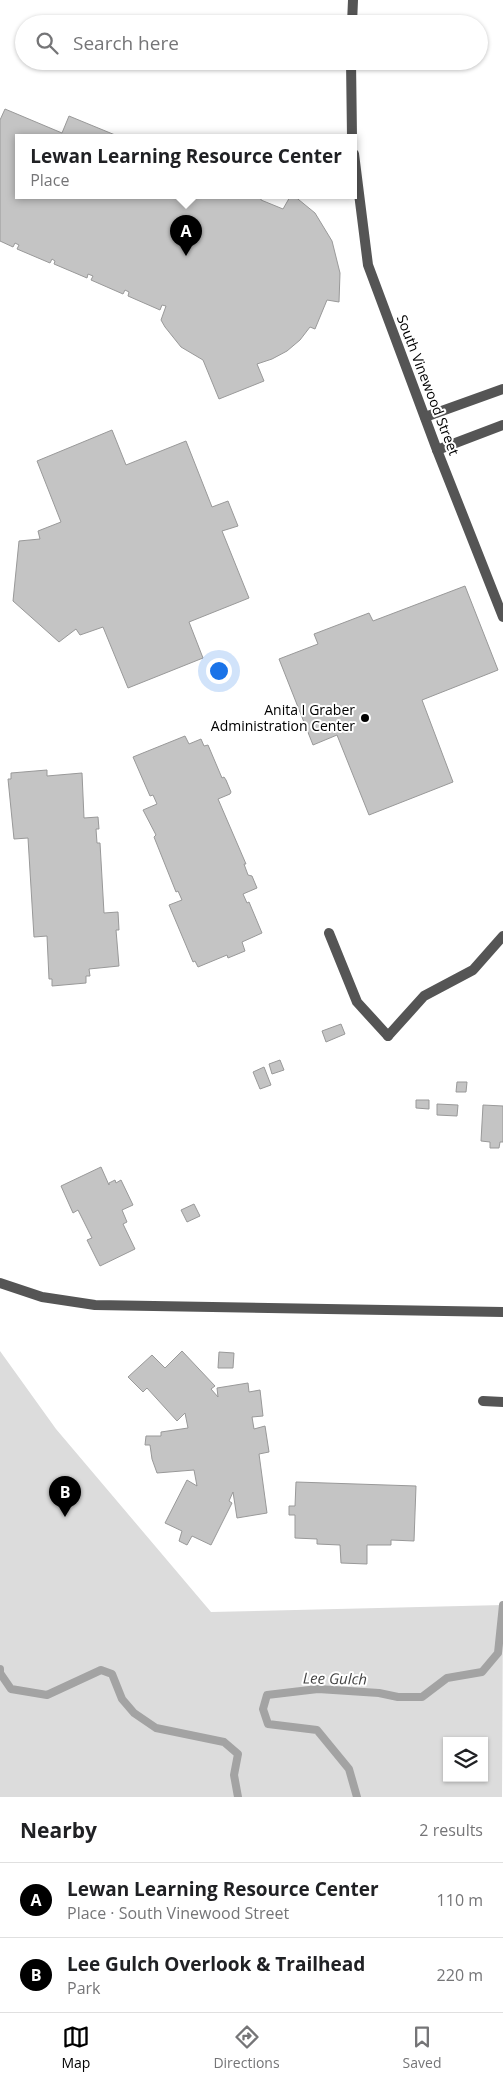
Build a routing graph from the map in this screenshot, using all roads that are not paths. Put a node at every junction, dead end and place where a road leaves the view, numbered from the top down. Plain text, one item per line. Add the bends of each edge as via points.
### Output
1 (353, 0) edge
2 (352, 15) edge
3 (351, 70) edge
4 (352, 134) edge
5 (357, 178) edge
6 (503, 389) edge
7 (425, 417) junction
8 (503, 425) edge
9 (437, 450) junction
10 (503, 618) edge
11 (330, 933) dead end
12 (503, 936) edge
13 (0, 1283) edge
14 (503, 1312) edge
15 (483, 1401) dead end
16 (503, 1402) edge

1 - 2 street
3 - 4 street
5 - 7 street, South Vinewood Street via 368,265
6 - 7 street
7 - 9 street, South Vinewood Street
8 - 9 street
9 - 10 street, South Vinewood Street
11 - 12 street via 357,1002 388,1036 424,996 473,970
13 - 14 street via 42,1297 95,1305
15 - 16 street

